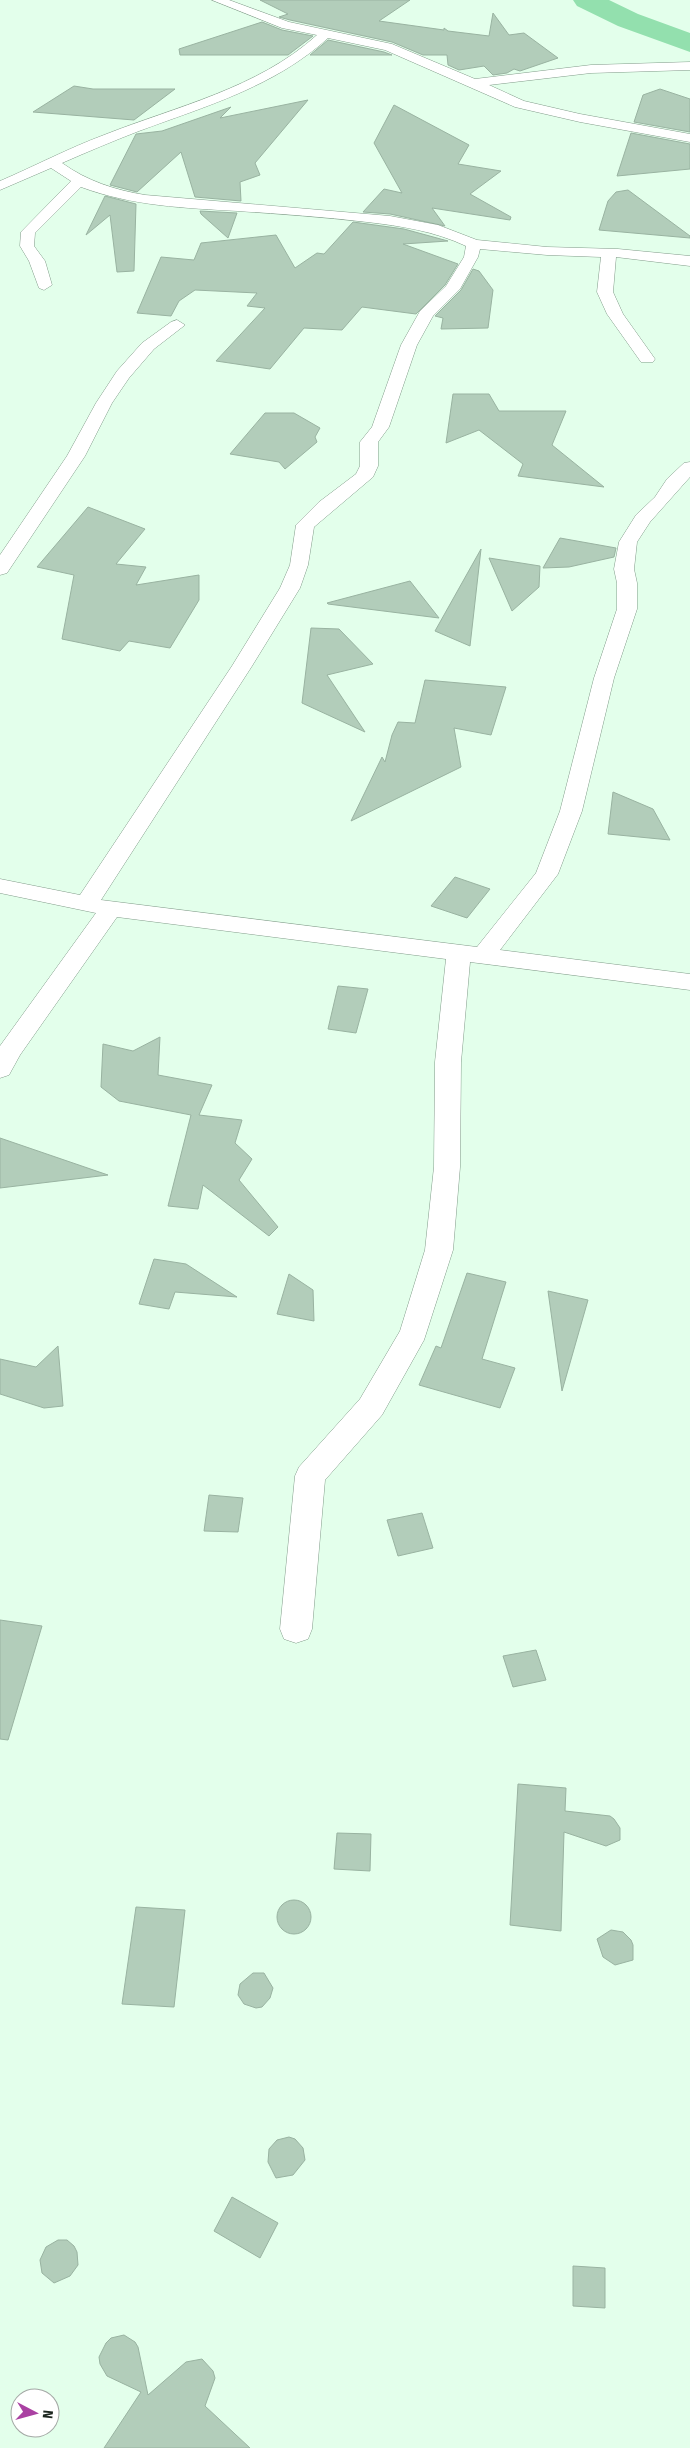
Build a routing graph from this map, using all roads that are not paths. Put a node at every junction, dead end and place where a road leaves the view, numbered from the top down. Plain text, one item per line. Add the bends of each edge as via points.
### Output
1 (218, 0) edge
2 (325, 34) junction
3 (690, 66) edge
4 (474, 84) junction
5 (690, 138) edge
6 (46, 166) junction
7 (10, 167) dead end
8 (78, 182) junction
9 (0, 186) edge
10 (474, 244) junction
11 (609, 253) junction
12 (690, 261) edge
13 (44, 285) dead end
14 (177, 325) dead end
15 (647, 359) dead end
16 (690, 467) edge
17 (0, 569) edge
18 (0, 886) edge
19 (86, 904) junction
20 (111, 909) junction
21 (471, 954) junction
22 (690, 982) edge
23 (0, 1069) edge
24 (296, 1629) dead end

1 - 2 street via 286,25
2 - 4 street via 388,47
2 - 6 street via 283,69
3 - 4 street via 591,69
4 - 5 street via 520,104 549,112
6 - 7 street
6 - 8 street
6 - 9 street
8 - 10 street via 172,202 302,210 420,224
8 - 13 street via 28,232 25,241 36,260
10 - 11 street
10 - 19 street via 452,289 426,314 409,344 380,427 370,442 369,466 364,477 305,525 299,565 290,588
11 - 12 street
11 - 15 street via 605,292 614,314
14 - 17 street via 148,346 123,375 76,456
16 - 21 street via 643,519 628,542 624,569 627,609 604,678 571,811 547,874
18 - 19 street
19 - 20 street
20 - 21 street
20 - 23 street
21 - 22 street
21 - 24 street via 448,1062 447,1167 439,1250 414,1332 370,1407 310,1476

